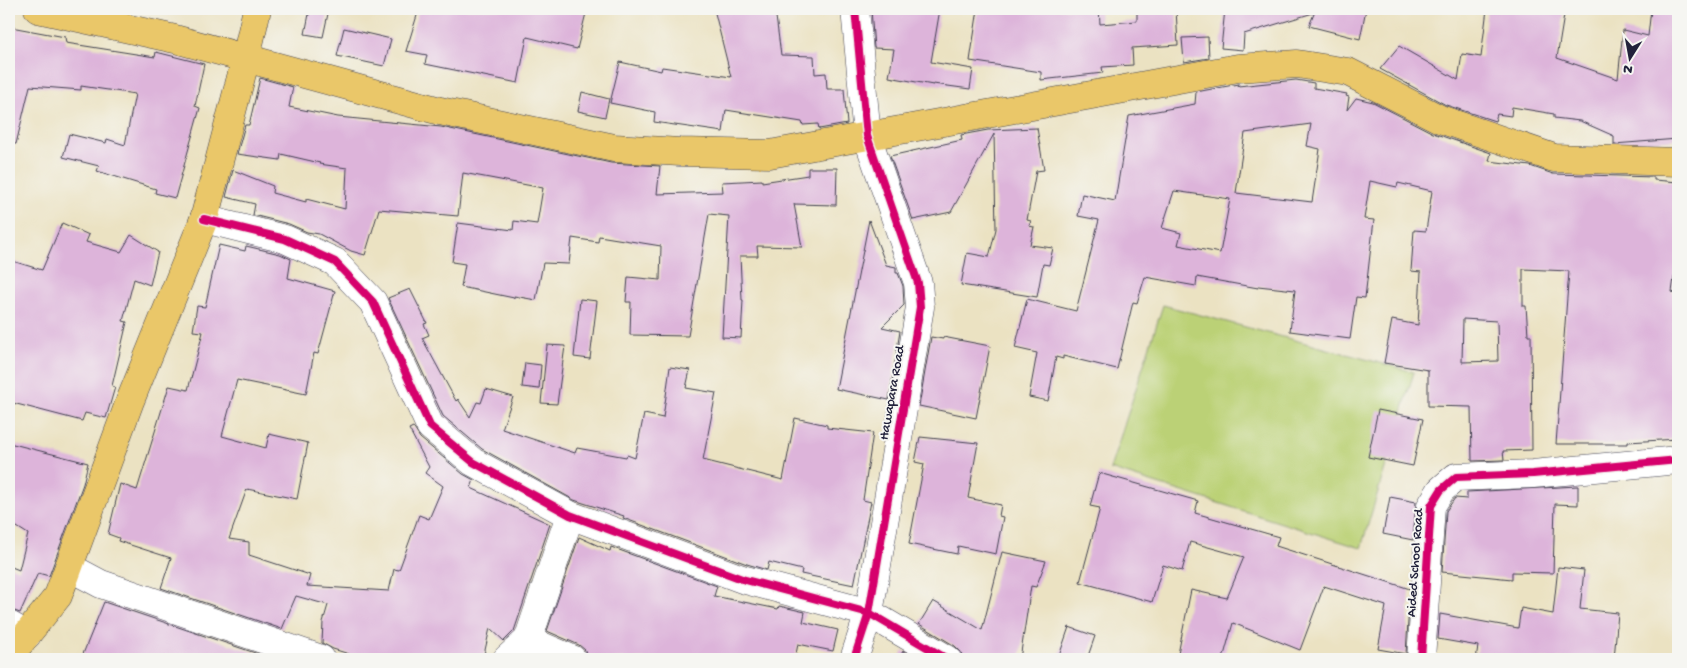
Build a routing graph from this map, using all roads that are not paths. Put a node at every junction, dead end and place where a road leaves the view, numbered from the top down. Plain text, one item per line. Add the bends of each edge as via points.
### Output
1 (38, 9) edge
2 (257, 9) edge
3 (855, 9) edge
4 (246, 58) junction
5 (867, 136) junction
6 (1678, 162) edge
7 (204, 219) junction
8 (1678, 460) edge
9 (570, 515) junction
10 (69, 567) junction
11 (869, 613) junction
12 (15, 637) edge
13 (528, 640) junction
14 (321, 659) edge
15 (507, 659) edge
16 (572, 659) edge
17 (854, 659) edge
18 (947, 659) edge
19 (1421, 659) edge

1 - 4 main road
2 - 4 main road
3 - 5 street, Hawapara Road
4 - 5 main road via 440,111 614,148 770,154
4 - 7 main road
5 - 6 main road via 1238,68 1297,64 1348,72 1440,119 1554,158
5 - 11 street, Hawapara Road via 918,283 920,306
7 - 9 street via 285,239 335,262 373,302 430,426 473,462
7 - 10 main road via 130,401
8 - 19 street, Aided School Road via 1456,478 1441,490 1431,506
9 - 11 street via 742,580
9 - 13 street
10 - 12 main road via 58,596
10 - 14 street via 101,584
11 - 17 street, Hawapara Road
11 - 18 street
13 - 15 street
13 - 16 street

